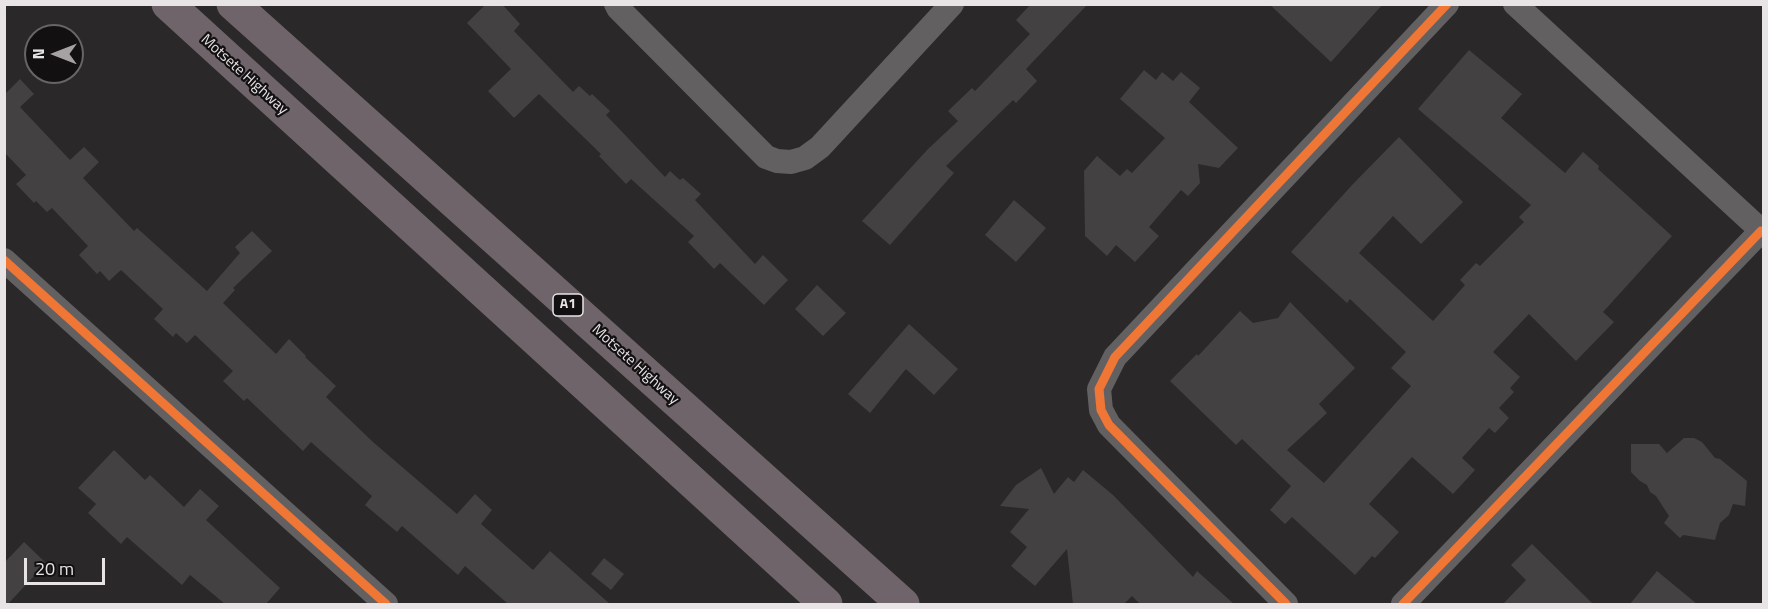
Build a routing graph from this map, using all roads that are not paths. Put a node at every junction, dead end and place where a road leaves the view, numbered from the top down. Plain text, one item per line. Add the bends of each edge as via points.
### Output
1 (168, 4) edge
2 (233, 4) edge
3 (616, 4) edge
4 (952, 4) edge
5 (1447, 4) edge
6 (1515, 4) edge
7 (1762, 232) edge
8 (4, 260) edge
9 (386, 604) edge
10 (826, 604) edge
11 (903, 604) edge
12 (1286, 604) edge
13 (1403, 604) edge

1 - 10 highway, Motsete Highway
2 - 11 highway, Motsete Highway / A1
3 - 4 street via 766,157 791,162 820,147
5 - 12 street via 1115,357 1099,390 1101,410 1109,425
6 - 7 street
7 - 13 street
8 - 9 street

